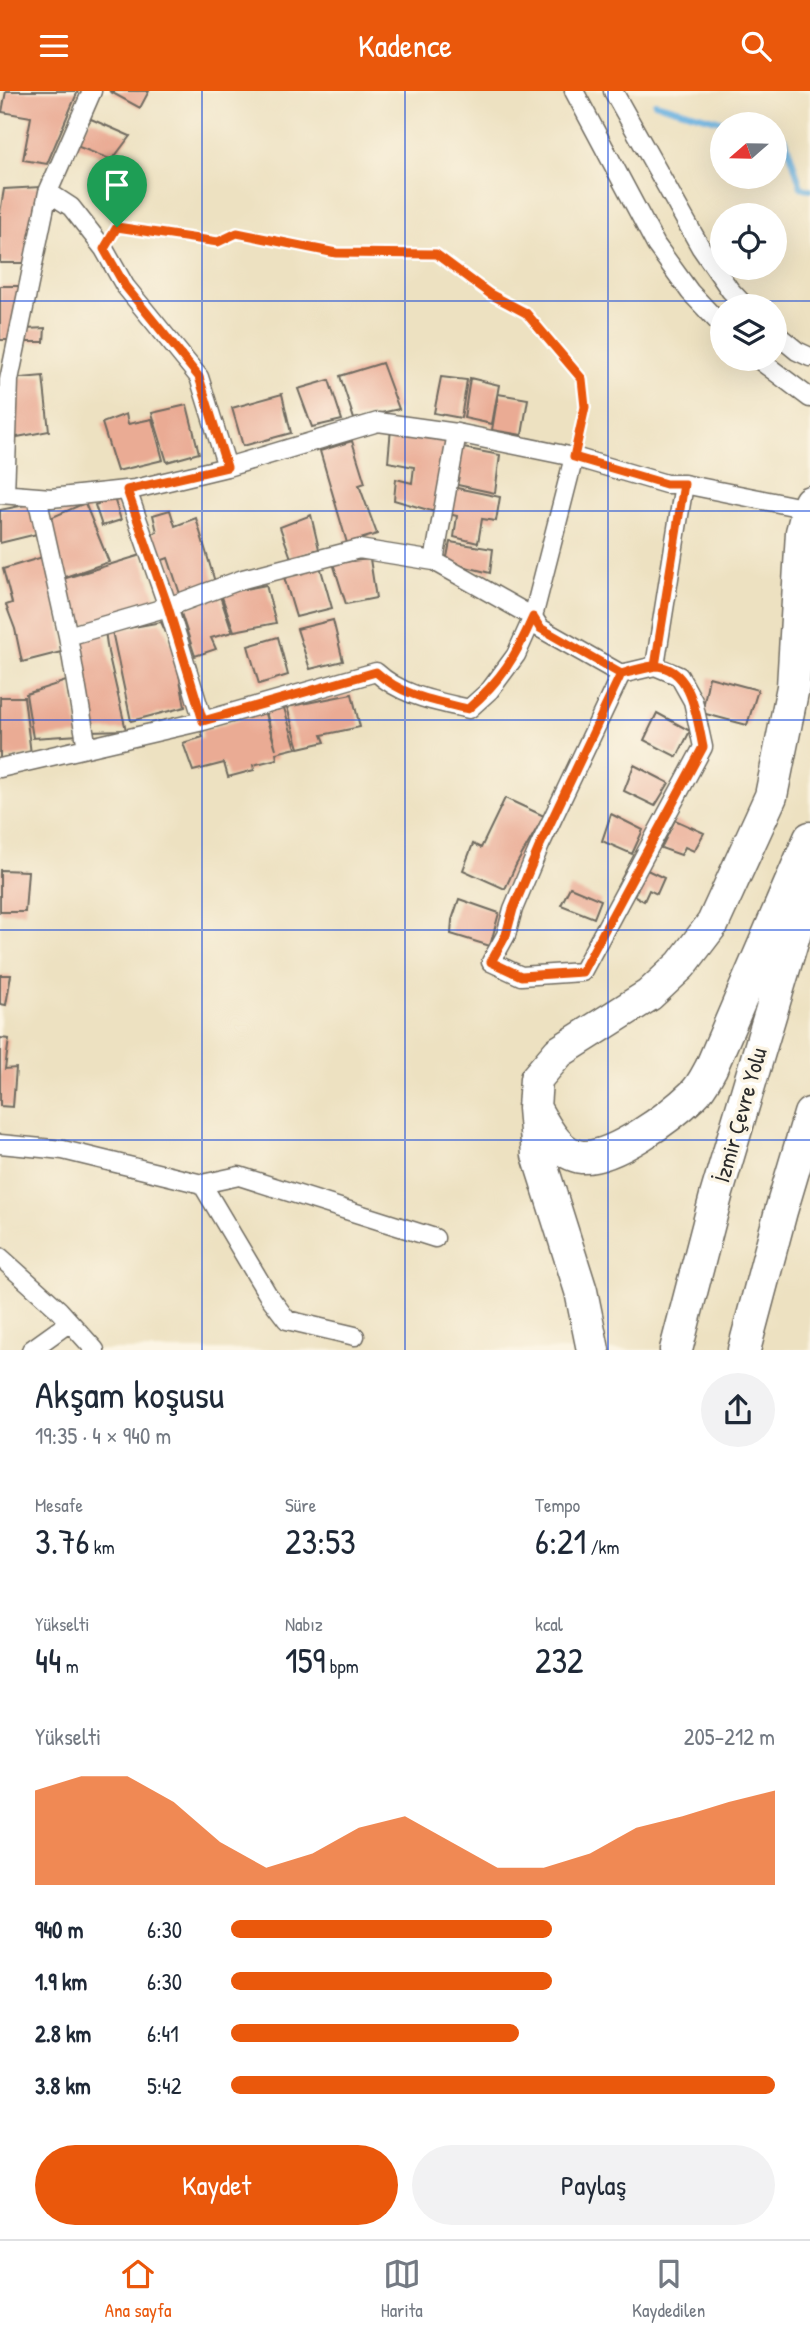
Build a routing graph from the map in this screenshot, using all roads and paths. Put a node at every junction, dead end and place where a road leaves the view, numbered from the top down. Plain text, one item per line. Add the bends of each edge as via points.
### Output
1 (92, 91) edge
2 (573, 91) edge
3 (613, 91) edge
4 (48, 191) junction
5 (104, 249) junction
6 (734, 294) edge
7 (710, 313) edge
8 (787, 343) edge
9 (810, 357) edge
10 (774, 371) edge
11 (810, 398) edge
12 (457, 433) junction
13 (574, 457) junction
14 (227, 467) junction
15 (684, 484) junction
16 (127, 490) junction
17 (3, 494) edge
18 (37, 497) junction
19 (809, 505) edge
20 (433, 561) junction
21 (168, 607) junction
22 (533, 617) junction
23 (68, 636) junction
24 (655, 666) junction
25 (621, 674) junction
26 (203, 721) junction
27 (87, 748) junction
28 (0, 768) edge
29 (810, 838) edge
30 (810, 881) edge
31 (534, 1108) junction
32 (810, 1114) edge
33 (0, 1143) edge
34 (202, 1184) junction
35 (435, 1238) dead end
36 (4, 1267) edge
37 (70, 1322) junction
38 (355, 1336) dead end
39 (31, 1350) edge
40 (95, 1350) edge
41 (593, 1350) edge
42 (676, 1350) edge
43 (744, 1350) edge

1 - 4 street
2 - 7 street via 656,245
3 - 6 street via 701,248
4 - 5 street via 71,207
4 - 17 street via 9,380
5 - 13 path via 117,227 218,242 237,233 336,253 436,254 490,294 526,313 582,379 585,407
5 - 14 street via 125,286 199,377
8 - 9 street
10 - 11 street
12 - 13 street
12 - 14 street via 378,422
12 - 20 street
13 - 15 street via 666,484
13 - 22 street
14 - 16 street
15 - 19 street
15 - 24 street
16 - 18 street
16 - 21 street
17 - 18 street
18 - 23 street
19 - 31 highway via 802,533 793,687 771,796 713,923 681,965 649,995 559,1052 536,1080
20 - 21 street via 359,548 243,579
20 - 22 street
21 - 23 street
21 - 26 street
22 - 25 street via 540,628
22 - 26 street via 516,655 490,690 468,709 410,695 376,672
23 - 27 street
24 - 25 street
24 - 25 street via 680,675 693,701 703,747 582,972 521,976 491,962
26 - 27 street
27 - 28 street
29 - 31 highway via 711,1068 695,1093 627,1143 582,1157 565,1150
30 - 42 highway, İzmir Çevre Yolu via 716,1196
31 - 41 highway via 538,1155 572,1260
32 - 43 highway
33 - 34 street via 63,1150
34 - 35 street via 239,1176
34 - 38 street via 287,1321
36 - 37 street
37 - 39 street
37 - 40 street

